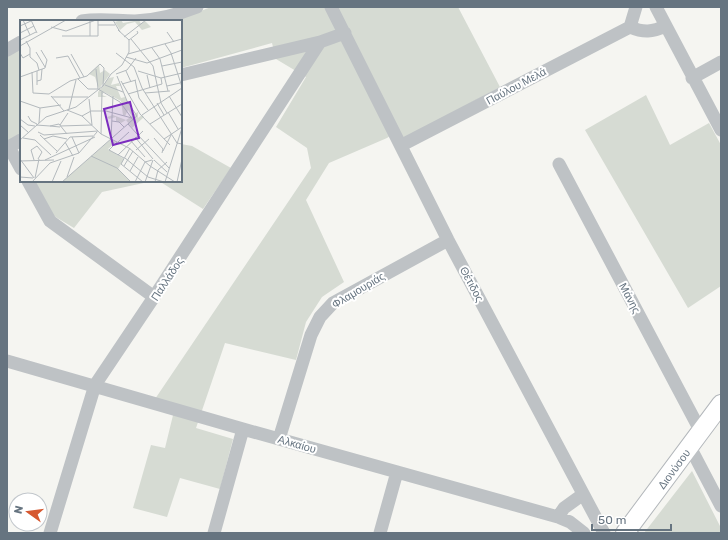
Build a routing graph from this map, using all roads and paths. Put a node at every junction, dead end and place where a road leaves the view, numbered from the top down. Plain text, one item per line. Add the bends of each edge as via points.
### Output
1 (196, 7) edge
2 (332, 7) edge
3 (636, 7) edge
4 (656, 7) edge
5 (87, 20) edge
6 (114, 20) edge
7 (144, 20) edge
8 (666, 26) junction
9 (630, 27) junction
10 (345, 33) junction
11 (320, 42) junction
12 (20, 43) edge
13 (7, 50) edge
14 (721, 62) edge
15 (182, 75) edge
16 (692, 78) junction
17 (721, 130) edge
18 (20, 141) edge
19 (402, 145) junction
20 (8, 147) edge
21 (559, 164) dead end
22 (20, 167) edge
23 (29, 182) edge
24 (448, 240) junction
25 (154, 297) junction
26 (7, 361) edge
27 (95, 385) junction
28 (721, 404) edge
29 (243, 429) junction
30 (701, 432) junction
31 (279, 439) junction
32 (690, 447) junction
33 (397, 472) junction
34 (582, 495) junction
35 (721, 506) edge
36 (558, 517) junction
37 (50, 533) edge
38 (214, 533) edge
39 (380, 533) edge
40 (584, 533) edge
41 (604, 533) edge
42 (625, 533) edge

1 - 7 street via 175,16
2 - 10 street, Θέτιδος
3 - 9 street
4 - 8 street
5 - 6 street
8 - 9 street via 651,32
8 - 16 street
9 - 19 street, Παύλου Μελά
10 - 11 street
10 - 19 street, Θέτιδος
11 - 15 street
11 - 25 street, Παλλάδος
12 - 13 street
14 - 16 street
16 - 17 street
18 - 20 street
19 - 24 street, Θέτιδος
20 - 22 street
21 - 30 street, Μάνης
23 - 25 street via 50,221
24 - 31 street, Φλαμουριάς via 333,302 320,317 311,335
24 - 34 street, Θέτιδος
25 - 27 street, Παλλάδος
26 - 27 street, Αλκαίου
27 - 29 street, Αλκαίου
27 - 37 street, Παλλάδος
28 - 30 main road, Διονύσου
29 - 31 street, Αλκαίου
29 - 38 street
30 - 32 main road, Διονύσου
31 - 33 street, Αλκαίου
32 - 35 street
32 - 42 main road, Διονύσου
33 - 36 street, Αλκαίου
33 - 39 street
34 - 36 street via 564,508
34 - 41 street, Θέτιδος
36 - 40 street, Αλκαίου via 570,522

